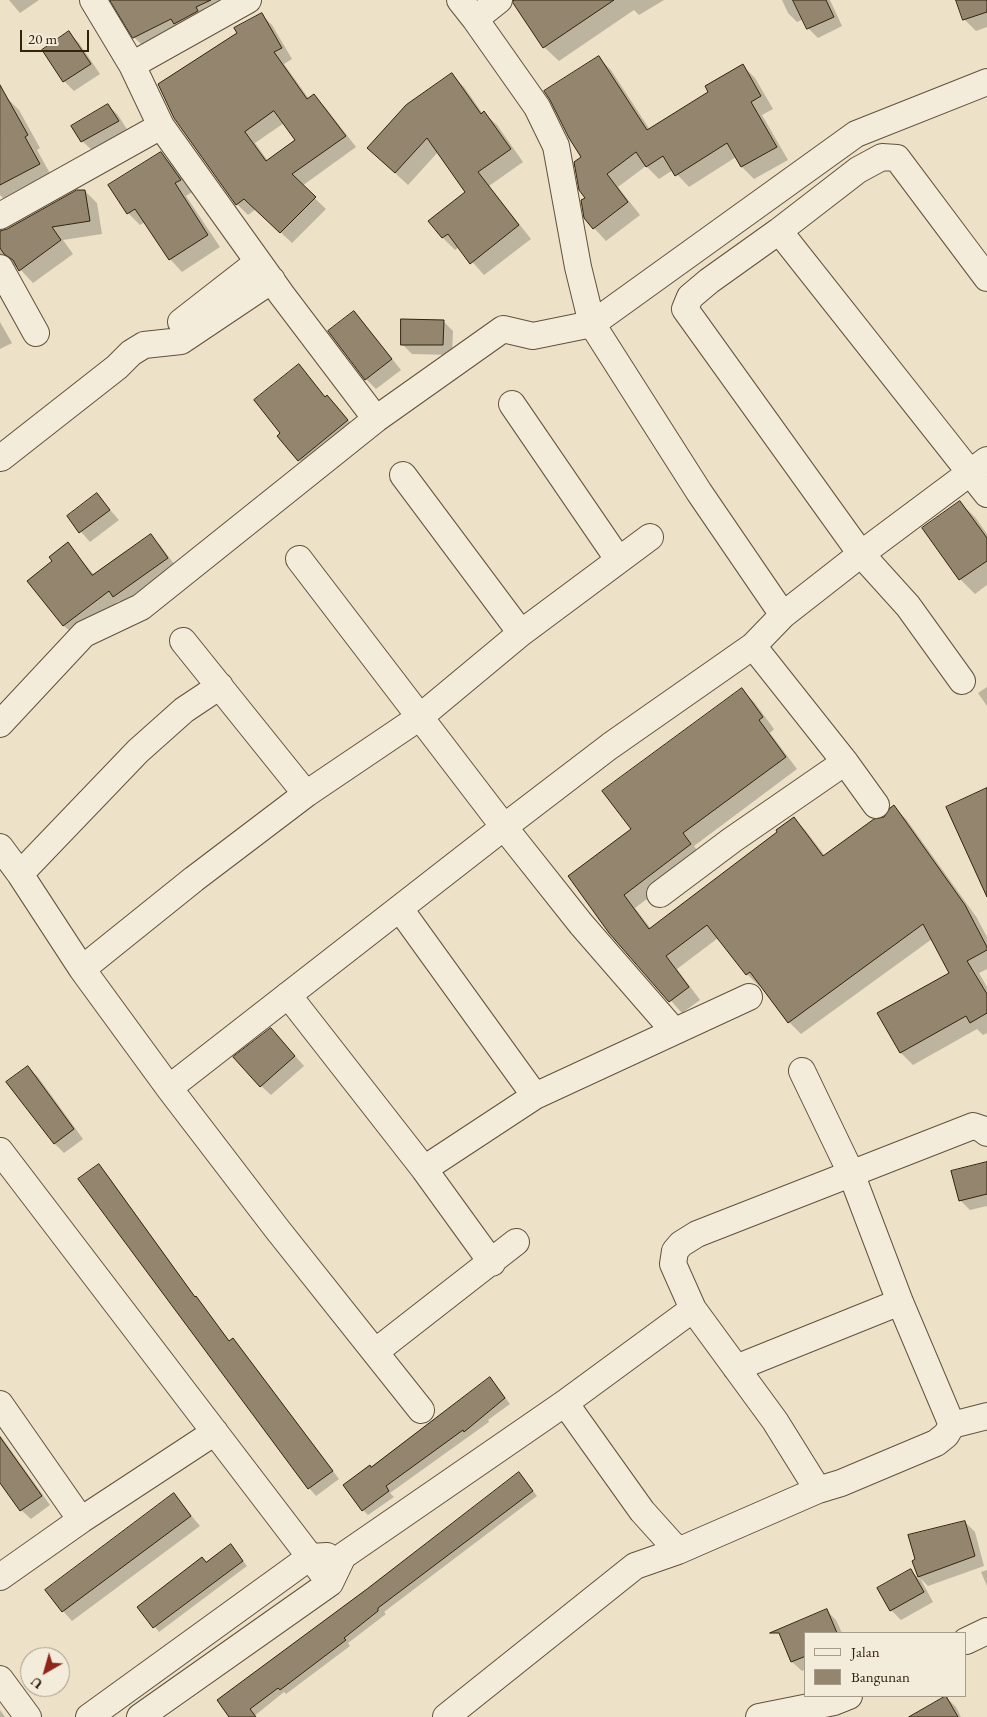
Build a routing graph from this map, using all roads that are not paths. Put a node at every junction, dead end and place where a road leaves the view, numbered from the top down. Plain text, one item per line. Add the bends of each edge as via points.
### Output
1 (93, 0) edge
2 (248, 0) edge
3 (499, 0) edge
4 (467, 10) edge
5 (132, 65) junction
6 (987, 82) edge
7 (162, 126) junction
8 (0, 216) edge
9 (779, 230) junction
10 (0, 268) edge
11 (265, 271) junction
12 (987, 278) edge
13 (181, 322) dead end
14 (592, 324) junction
15 (36, 333) dead end
16 (512, 404) dead end
17 (376, 419) junction
18 (1, 458) dead end
19 (978, 466) edge
20 (403, 475) dead end
21 (987, 494) edge
22 (650, 537) dead end
23 (861, 554) junction
24 (299, 559) dead end
25 (618, 560) junction
26 (783, 615) junction
27 (522, 633) junction
28 (183, 641) dead end
29 (753, 646) junction
30 (962, 681) dead end
31 (220, 686) junction
32 (420, 717) junction
33 (0, 724) edge
34 (845, 762) junction
35 (306, 794) junction
36 (876, 805) dead end
37 (504, 827) junction
38 (0, 847) edge
39 (20, 874) junction
40 (660, 894) dead end
41 (400, 909) junction
42 (82, 969) junction
43 (288, 995) junction
44 (750, 997) dead end
45 (674, 1031) junction
46 (802, 1071) dead end
47 (169, 1088) junction
48 (535, 1096) junction
49 (987, 1133) edge
50 (0, 1151) edge
51 (424, 1169) junction
52 (851, 1174) junction
53 (516, 1242) dead end
54 (492, 1263) junction
55 (900, 1302) junction
56 (693, 1309) junction
57 (375, 1352) junction
58 (736, 1368) junction
59 (565, 1403) junction
60 (0, 1404) edge
61 (421, 1410) dead end
62 (987, 1416) edge
63 (952, 1425) junction
64 (215, 1432) junction
65 (818, 1490) junction
66 (81, 1520) junction
67 (678, 1551) junction
68 (343, 1556) junction
69 (310, 1557) junction
70 (0, 1577) edge
71 (330, 1583) junction
72 (987, 1631) edge
73 (967, 1641) edge
74 (0, 1679) edge
75 (846, 1697) edge
76 (157, 1712) edge
77 (28, 1717) edge
78 (89, 1717) edge
79 (446, 1717) edge
80 (759, 1717) edge

1 - 5 street
2 - 5 street
3 - 4 street
4 - 14 street via 537,107 556,146
5 - 7 street
6 - 14 street via 856,134
7 - 8 street
7 - 11 street
9 - 12 street via 858,170 889,156 897,158
9 - 19 street
9 - 23 street via 708,281 690,297 684,310
10 - 15 street
11 - 13 street
11 - 17 street
11 - 18 street via 182,342 144,345 130,353 117,367
14 - 17 street via 533,336 503,329
14 - 26 street via 699,492
16 - 25 street
17 - 33 street via 141,607 84,634
19 - 21 street
19 - 23 street
20 - 27 street
22 - 25 street
23 - 26 street
23 - 30 street via 908,606
24 - 32 street
25 - 27 street
26 - 29 street
27 - 32 street
28 - 31 street
29 - 34 street
29 - 37 street via 610,746
31 - 35 street
31 - 39 street via 184,710 138,751
32 - 35 street
32 - 37 street
34 - 36 street
34 - 40 street
35 - 42 street
37 - 41 street
37 - 45 street via 581,924
38 - 39 street
39 - 42 street
41 - 43 street
41 - 48 street
42 - 47 street
43 - 47 street
43 - 51 street
44 - 45 street
45 - 48 street
46 - 52 street
47 - 57 street
48 - 51 street
49 - 52 street via 973,1126
50 - 64 street
51 - 54 street
52 - 55 street
52 - 56 street via 697,1234 681,1244 673,1264
53 - 54 street
54 - 57 street
55 - 58 street
55 - 63 street
56 - 58 street
56 - 59 street
57 - 61 street
58 - 65 street via 776,1421
59 - 67 street via 642,1511
59 - 68 street
60 - 66 street
62 - 63 street
63 - 65 street via 936,1443 841,1484
64 - 66 street
64 - 69 street
65 - 67 street
66 - 70 street
67 - 79 street via 634,1566
68 - 69 street
68 - 71 street
69 - 71 street
69 - 78 street
71 - 76 street
72 - 73 street
74 - 77 street
75 - 80 street

